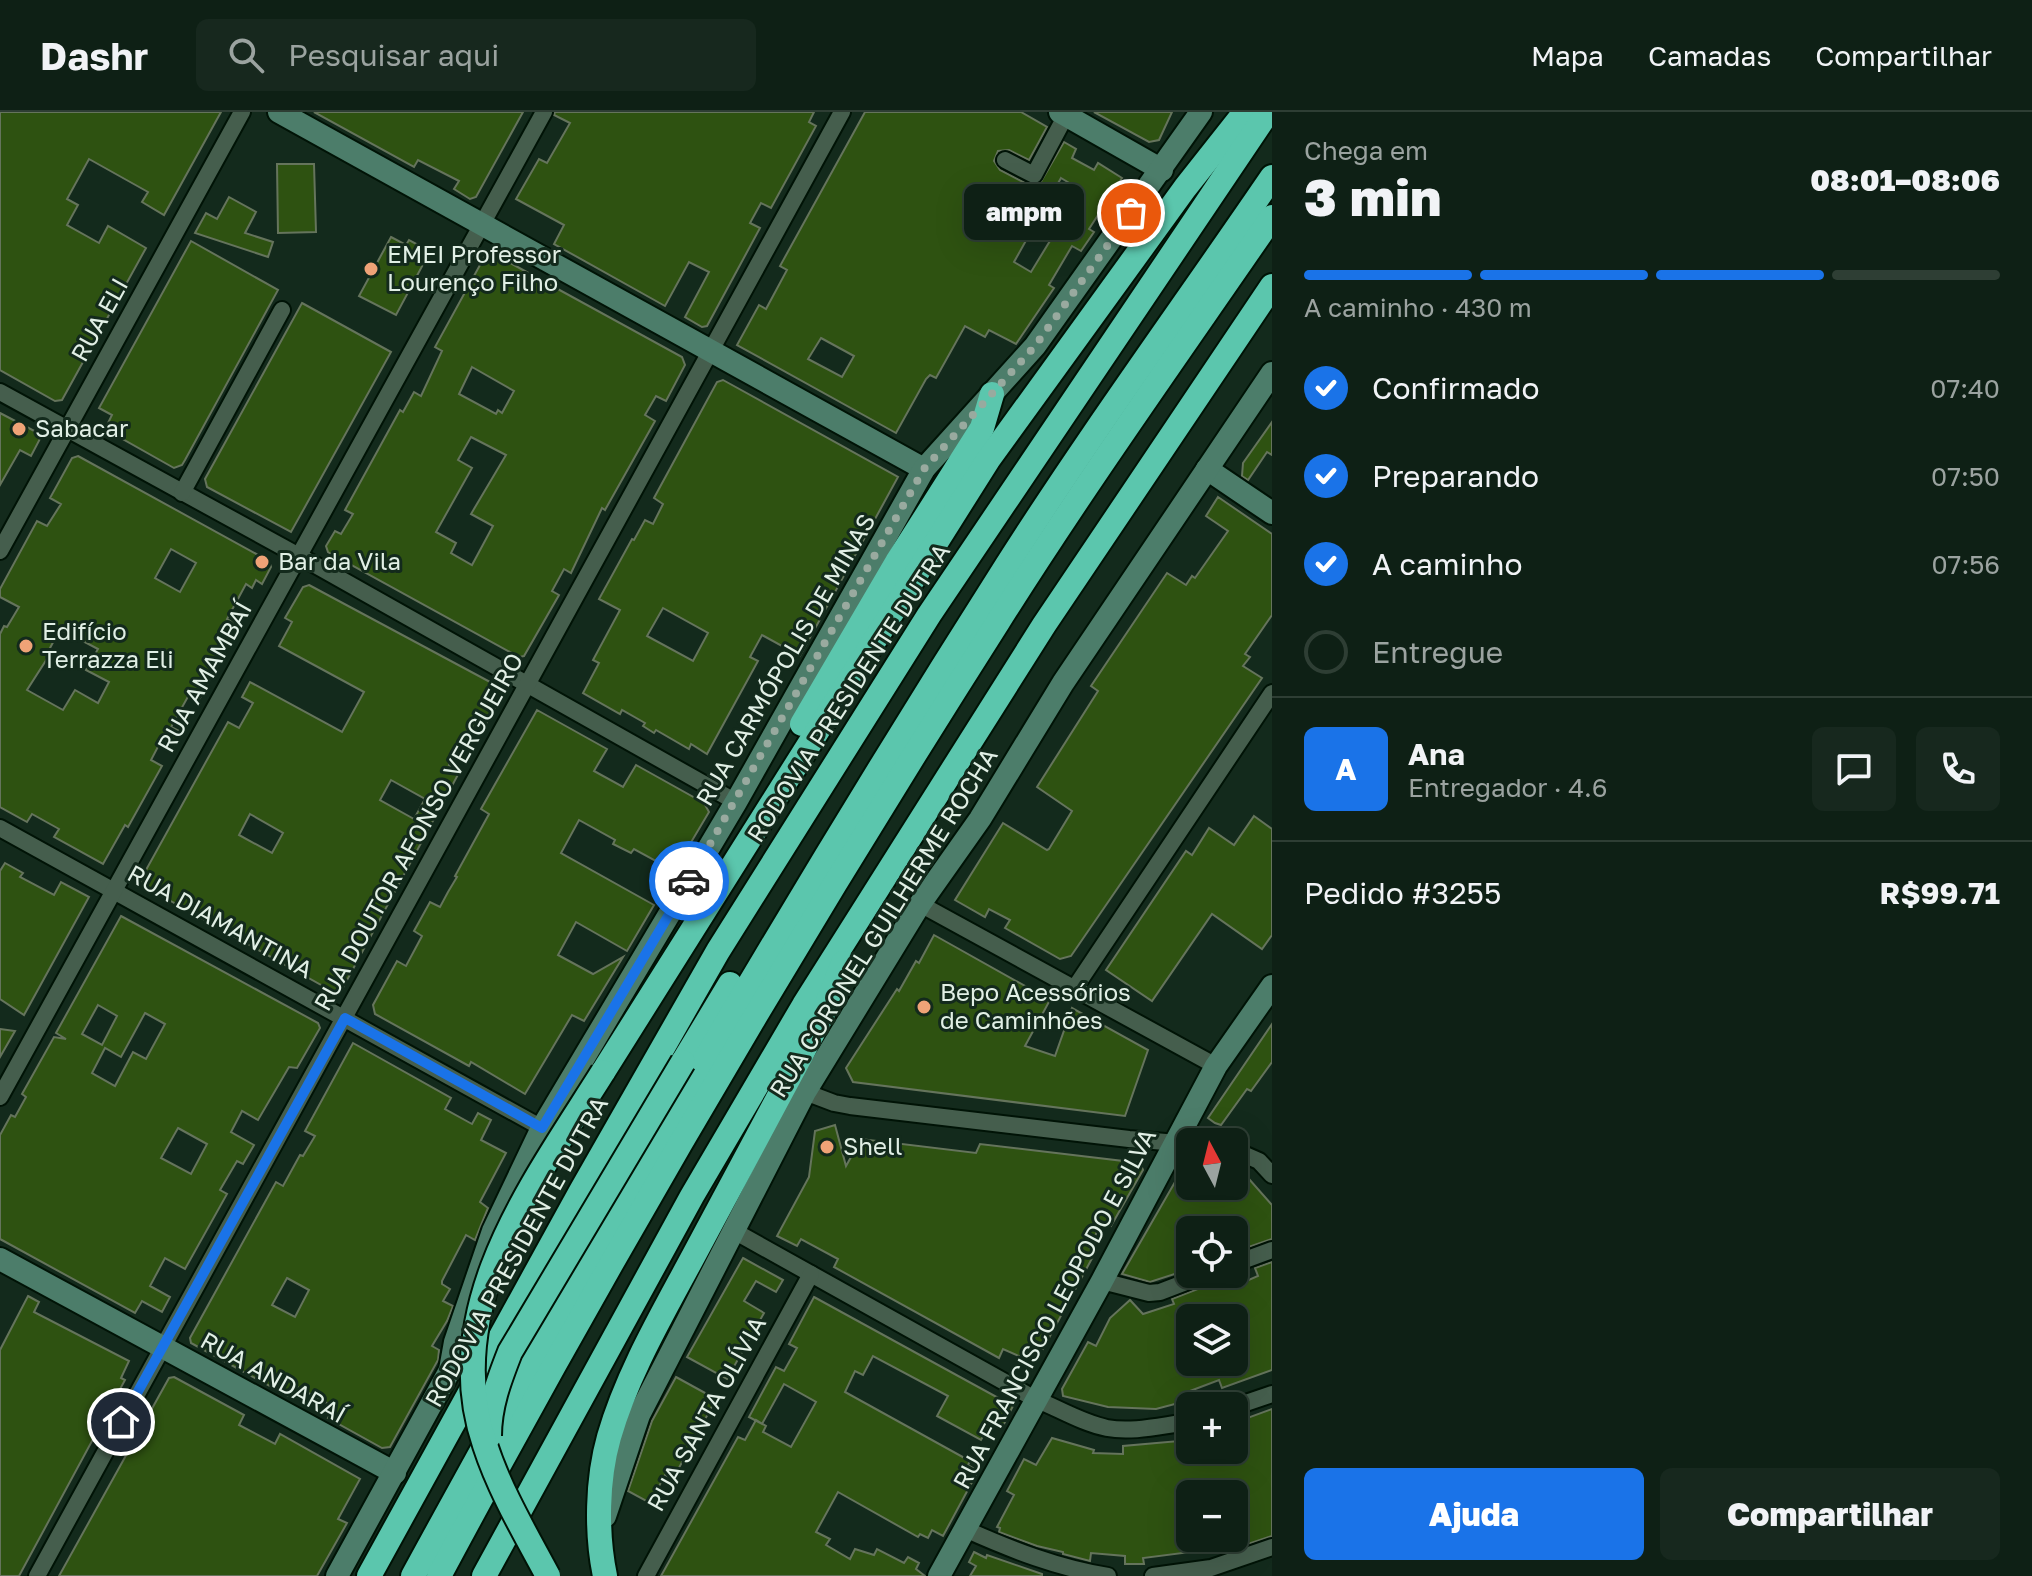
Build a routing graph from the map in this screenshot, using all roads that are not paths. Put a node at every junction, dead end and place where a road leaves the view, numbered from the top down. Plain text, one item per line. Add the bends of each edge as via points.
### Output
1 (242, 112) edge
2 (279, 112) edge
3 (544, 112) edge
4 (842, 112) edge
5 (1201, 112) edge
6 (1245, 112) edge
7 (1268, 112) edge
8 (1063, 114) edge
9 (1005, 160) dead end
10 (1162, 170) junction
11 (1272, 177) edge
12 (1272, 217) edge
13 (482, 224) junction
14 (1272, 286) edge
15 (282, 310) dead end
16 (712, 352) junction
17 (1272, 373) edge
18 (0, 392) edge
19 (992, 394) junction
20 (67, 430) junction
21 (924, 469) junction
22 (1207, 469) junction
23 (182, 493) junction
24 (1272, 513) edge
25 (0, 551) edge
26 (300, 556) junction
27 (526, 685) junction
28 (1272, 693) edge
29 (877, 774) junction
30 (736, 802) junction
31 (0, 828) edge
32 (716, 889) junction
33 (113, 890) junction
34 (920, 904) junction
35 (863, 914) junction
36 (1272, 986) edge
37 (1074, 989) junction
38 (345, 1018) junction
39 (1216, 1066) junction
40 (805, 1092) junction
41 (0, 1097) edge
42 (542, 1128) junction
43 (1190, 1128) edge
44 (1176, 1143) edge
45 (1176, 1156) edge
46 (1248, 1156) edge
47 (1272, 1175) edge
48 (734, 1231) junction
49 (1272, 1250) edge
50 (0, 1259) edge
51 (1248, 1259) edge
52 (811, 1274) junction
53 (1102, 1281) junction
54 (1176, 1286) edge
55 (162, 1348) junction
56 (1272, 1394) edge
57 (1035, 1399) junction
58 (1248, 1402) edge
59 (1176, 1424) edge
60 (490, 1456) junction
61 (395, 1473) junction
62 (538, 1477) junction
63 (965, 1529) junction
64 (600, 1532) junction
65 (1272, 1547) edge
66 (37, 1576) edge
67 (337, 1576) edge
68 (369, 1576) edge
69 (413, 1576) edge
70 (439, 1576) edge
71 (470, 1576) edge
72 (484, 1576) edge
73 (548, 1576) edge
74 (605, 1576) edge
75 (646, 1576) edge
76 (939, 1576) edge
77 (1108, 1576) edge
78 (1153, 1576) edge

1 - 20 street, RUA ELI
2 - 13 main road
3 - 13 street, RUA AMAMBAÍ
4 - 16 street, RUA DOUTOR AFONSO VERGUEIRO
5 - 10 main road, RUA CARMÓPOLIS DE MINAS
6 - 32 highway via 988,460
7 - 68 highway, RODOVIA PRESIDENTE DUTRA via 929,615 718,951
8 - 9 street via 1034,175
8 - 10 main road
10 - 19 main road, RUA CARMÓPOLIS DE MINAS via 1035,346
11 - 29 highway via 1009,561
12 - 70 highway via 998,621 772,985
13 - 16 main road
13 - 26 street, RUA AMAMBAÍ
14 - 35 highway via 1044,625
15 - 23 street
16 - 21 main road
16 - 27 street, RUA DOUTOR AFONSO VERGUEIRO
17 - 22 main road, RUA CORONEL GUILHERME ROCHA
18 - 20 street
19 - 21 main road, RUA CARMÓPOLIS DE MINAS
19 - 32 highway via 982,428 755,804
20 - 23 street
20 - 25 street, RUA ELI
21 - 30 main road, RUA CARMÓPOLIS DE MINAS
22 - 24 main road
22 - 34 main road, RUA CORONEL GUILHERME ROCHA
23 - 26 street
26 - 27 street
26 - 33 street, RUA AMAMBAÍ
27 - 30 street
27 - 38 street, RUA DOUTOR AFONSO VERGUEIRO
28 - 37 street
29 - 60 highway, bridge via 838,808 510,1352 489,1420
29 - 69 highway via 755,974
30 - 42 main road, RUA CARMÓPOLIS DE MINAS
31 - 33 street, RUA DIAMANTINA
32 - 60 highway, bridge via 502,1241 486,1284 474,1364 475,1404
33 - 38 street, RUA DIAMANTINA
33 - 41 street, RUA AMAMBAÍ
34 - 37 street
34 - 40 main road, RUA CORONEL GUILHERME ROCHA
35 - 62 highway via 692,1196
35 - 64 highway via 823,1014 622,1398 602,1471
36 - 39 main road, RUA FRANCISCO LEOPODO E SILVA
37 - 39 street
38 - 42 street, RUA DIAMANTINA
38 - 55 street, RUA DOUTOR AFONSO VERGUEIRO
39 - 43 main road, RUA FRANCISCO LEOPODO E SILVA
40 - 44 street via 850,1106
40 - 48 main road, RUA CORONEL GUILHERME ROCHA
42 - 61 main road, RUA CARMÓPOLIS DE MINAS via 488,1242 450,1370
45 - 53 main road, RUA FRANCISCO LEOPODO E SILVA
46 - 47 street
48 - 52 street
48 - 64 main road, RUA CORONEL GUILHERME ROCHA via 639,1415
49 - 51 street
50 - 55 main road, RUA ANDARAÍ
52 - 57 street
52 - 75 street, RUA SANTA OLÍVIA
53 - 54 street via 1149,1293
53 - 57 main road, RUA FRANCISCO LEOPODO E SILVA
55 - 61 main road, RUA ANDARAÍ
55 - 66 street, RUA DOUTOR AFONSO VERGUEIRO
56 - 58 street
57 - 59 street via 1106,1428
57 - 63 main road, RUA FRANCISCO LEOPODO E SILVA
60 - 73 highway, bridge
61 - 67 main road, RUA CARMÓPOLIS DE MINAS
62 - 71 highway
62 - 72 highway
63 - 76 main road, RUA FRANCISCO LEOPODO E SILVA
63 - 77 street via 1022,1554
64 - 74 highway
65 - 78 street via 1211,1568

